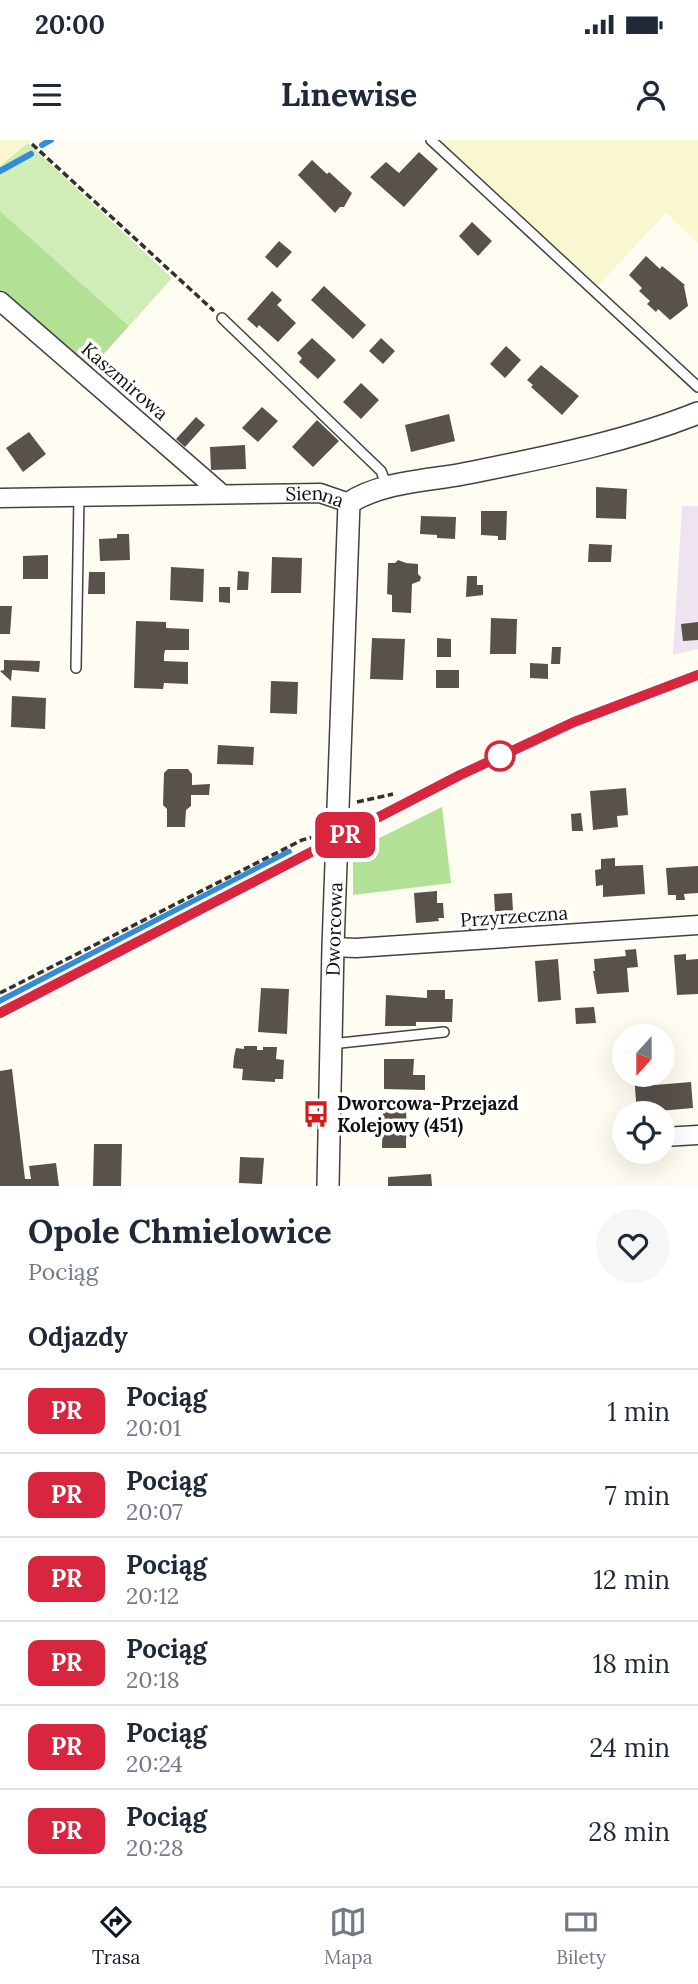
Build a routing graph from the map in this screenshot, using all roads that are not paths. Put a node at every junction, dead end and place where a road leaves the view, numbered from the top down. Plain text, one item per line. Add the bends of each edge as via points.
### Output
1 (431, 140) edge
2 (0, 301) edge
3 (222, 318) road end
4 (698, 387) edge
5 (698, 413) edge
6 (388, 487) junction
7 (222, 495) junction
8 (79, 497) junction
9 (0, 498) edge
10 (349, 503) junction
11 (76, 668) dead end
12 (698, 925) edge
13 (333, 947) junction
14 (444, 1032) dead end
15 (331, 1044) junction
16 (698, 1135) edge
17 (675, 1136) edge
18 (328, 1186) edge

1 - 4 lane
2 - 7 street, Kaszmirowa
3 - 6 lane via 381,471
5 - 6 street, Sienna via 620,439
6 - 10 street, Sienna via 365,492
7 - 8 street, Sienna
7 - 10 street, Sienna via 320,493
8 - 9 street, Sienna
8 - 11 lane
10 - 13 street, Dworcowa
12 - 13 street, Przyrzeczna
13 - 15 street, Dworcowa
14 - 15 lane
15 - 18 street, Dworcowa
16 - 17 street

